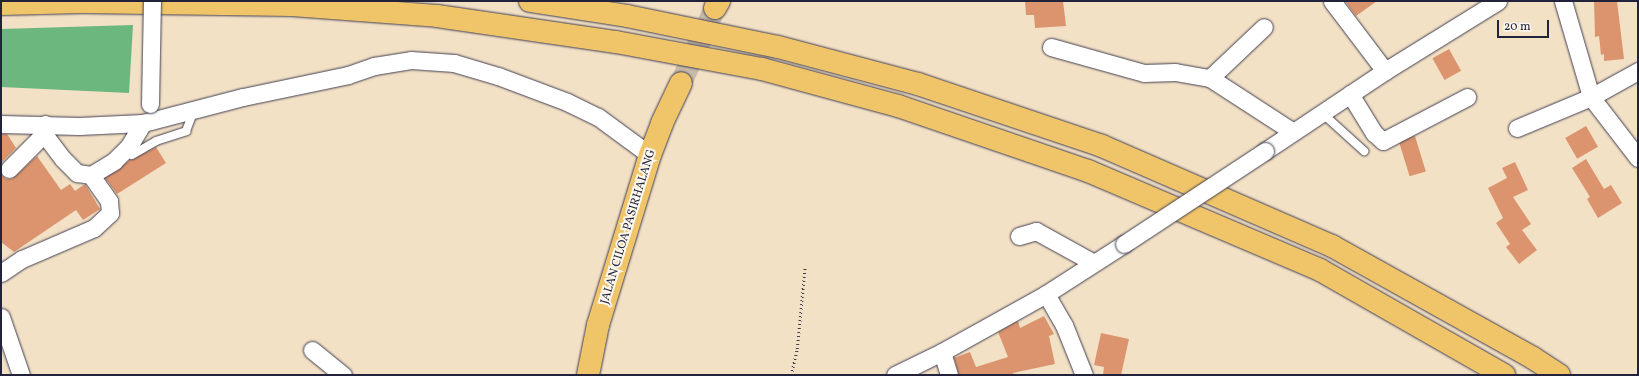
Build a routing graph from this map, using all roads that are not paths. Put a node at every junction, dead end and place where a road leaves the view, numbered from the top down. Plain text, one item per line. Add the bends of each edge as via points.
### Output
1 (152, 1) edge
2 (530, 1) edge
3 (1332, 1) edge
4 (1498, 1) edge
5 (1563, 1) edge
6 (1, 4) edge
7 (1264, 27) dead end
8 (1051, 47) dead end
9 (1385, 71) junction
10 (1638, 71) edge
11 (1210, 78) junction
12 (681, 83) tunnel mouth
13 (1350, 94) junction
14 (1591, 96) junction
15 (1467, 97) dead end
16 (194, 109) junction
17 (1322, 113) junction
18 (148, 115) junction
19 (1, 124) edge
20 (1517, 128) dead end
21 (44, 129) junction
22 (1293, 132) junction
23 (1364, 151) dead end
24 (132, 155) dead end
25 (650, 155) junction
26 (1638, 158) edge
27 (10, 169) dead end
28 (91, 175) junction
29 (1019, 236) dead end
30 (1094, 263) junction
31 (1, 273) edge
32 (1046, 294) junction
33 (1, 317) edge
34 (312, 350) dead end
35 (942, 352) junction
36 (21, 375) edge
37 (343, 375) edge
38 (588, 375) edge
39 (894, 375) edge
40 (949, 375) edge
41 (1084, 375) edge
42 (1504, 375) edge
43 (1559, 375) edge

1 - 18 street, bridge
2 - 43 main road via 627,16 778,47 918,84 1102,146 1332,246
3 - 9 street
4 - 9 street
5 - 14 street
6 - 42 main road via 82,2 292,6 437,16 616,42 762,69 898,106 1088,171 1320,270
7 - 11 street
8 - 11 street via 1144,73 1175,72
9 - 13 street
10 - 14 street
11 - 22 street
12 - 25 main road, JALAN CILOA PASIRHALANG
13 - 15 street via 1374,133 1383,141
13 - 17 street
14 - 20 street
14 - 26 street
16 - 18 street
16 - 24 lane via 186,131 156,141
16 - 25 street via 348,75 374,66 411,60 454,62 567,102 598,117
17 - 22 street
17 - 23 lane
18 - 21 street
18 - 28 street via 130,146 114,161
19 - 21 street
21 - 27 street
21 - 28 street via 77,173
22 - 30 street, bridge
25 - 38 main road, JALAN CILOA PASIRHALANG via 598,325
28 - 31 street via 109,201 110,214 94,228 22,260
29 - 30 street via 1036,231
30 - 32 street
32 - 35 street
32 - 41 street via 1064,325
33 - 36 street
34 - 37 street
35 - 39 street
35 - 40 street

